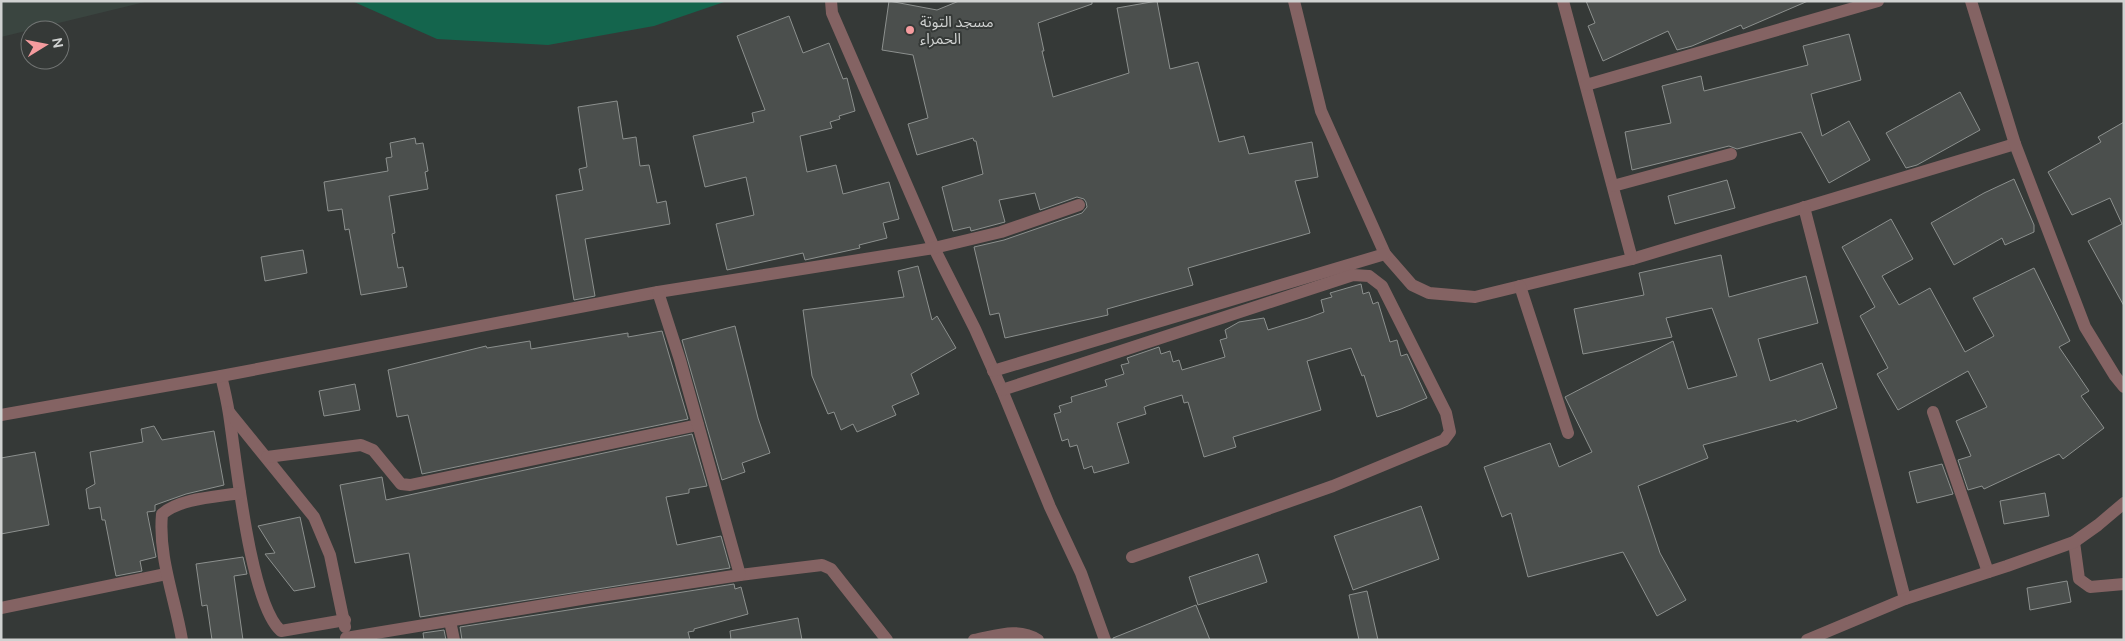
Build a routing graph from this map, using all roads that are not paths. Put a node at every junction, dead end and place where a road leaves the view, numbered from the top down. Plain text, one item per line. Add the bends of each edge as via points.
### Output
1 (831, 1) edge
2 (1563, 1) edge
3 (1878, 1) edge
4 (1971, 1) edge
5 (1296, 2) edge
6 (1586, 85) junction
7 (2015, 144) junction
8 (1731, 154) dead end
9 (1613, 186) junction
10 (1079, 205) dead end
11 (1804, 207) junction
12 (934, 248) junction
13 (1385, 254) junction
14 (1632, 259) junction
15 (1520, 286) junction
16 (658, 292) junction
17 (993, 371) junction
18 (221, 376) junction
19 (2124, 387) edge
20 (1002, 390) junction
21 (229, 412) junction
22 (1933, 412) dead end
23 (1, 415) edge
24 (698, 425) junction
25 (1568, 433) dead end
26 (267, 457) junction
27 (240, 492) junction
28 (2124, 503) edge
29 (2074, 542) junction
30 (1132, 557) dead end
31 (1988, 572) junction
32 (166, 574) junction
33 (740, 575) junction
34 (2124, 584) edge
35 (1905, 599) junction
36 (1, 608) edge
37 (345, 620) junction
38 (450, 621) junction
39 (347, 639) edge
40 (182, 640) edge
41 (454, 640) edge
42 (887, 640) edge
43 (974, 640) edge
44 (1038, 640) edge
45 (1105, 640) edge
46 (1807, 640) edge

1 - 12 street via 832,13
2 - 6 street
3 - 6 street
4 - 7 street
5 - 13 street via 1321,111
6 - 9 street
7 - 11 street
7 - 19 street via 2085,327
8 - 9 street
9 - 14 street
10 - 12 street via 1001,232
11 - 14 street
11 - 35 street
12 - 16 street
12 - 17 street
13 - 15 street via 1412,285 1429,293 1475,297
13 - 17 street
14 - 15 street
15 - 25 street
16 - 18 street
16 - 24 street
17 - 20 street
18 - 21 street
18 - 23 street
20 - 30 street via 1353,275 1369,276 1382,286 1446,413 1450,432 1444,440 1332,486
20 - 45 street via 1050,507 1081,572
21 - 26 street
21 - 27 street
22 - 31 street
24 - 26 street via 410,485 401,484 373,450 361,445
24 - 33 street
26 - 37 street via 314,517 330,555
27 - 32 street via 185,503 162,514
27 - 37 street via 260,594 274,625 281,631
28 - 29 street
29 - 31 street
29 - 34 street via 2080,579 2090,586
31 - 35 street
32 - 36 street
32 - 40 street
33 - 38 street
33 - 42 street via 822,565 832,569
35 - 46 street
37 - 39 street
38 - 39 street
38 - 41 street
43 - 44 street via 1015,632 1029,634

